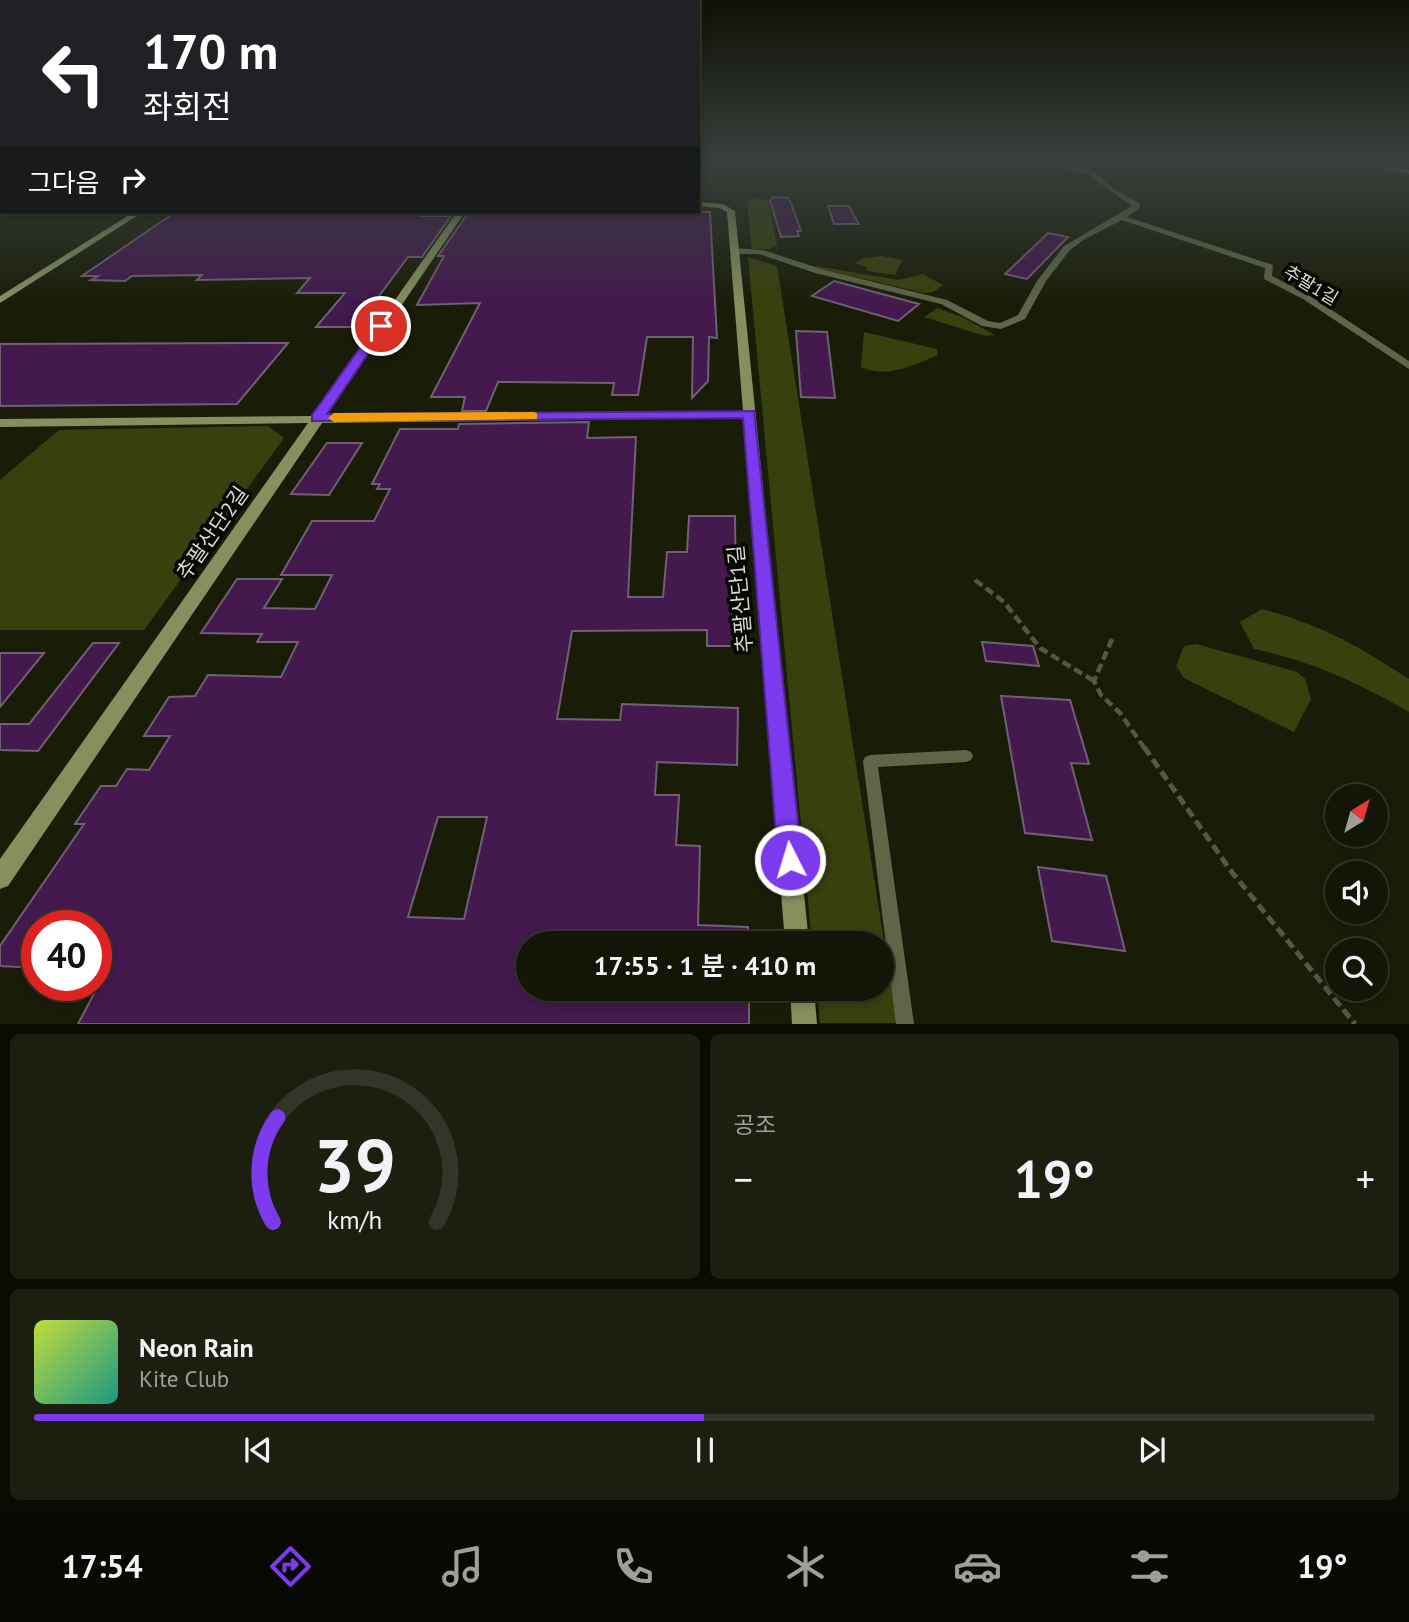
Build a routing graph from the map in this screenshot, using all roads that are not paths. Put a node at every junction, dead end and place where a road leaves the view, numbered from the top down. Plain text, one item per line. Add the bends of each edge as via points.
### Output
1 (728, 210) edge
2 (1132, 210) edge
3 (136, 214) edge
4 (460, 214) edge
5 (1124, 218) junction
6 (734, 251) junction
7 (0, 300) edge
8 (1409, 366) edge
9 (749, 414) junction
10 (317, 418) junction
11 (0, 423) edge
12 (966, 756) dead end
13 (0, 878) edge
14 (796, 931) edge
15 (803, 1001) edge
16 (805, 1024) edge
17 (905, 1024) edge

1 - 6 street, 추팔산단1길
2 - 5 street
3 - 7 street
4 - 10 street, 추팔산단2길
5 - 6 street via 1067,247 1022,317 1001,326 986,324 944,302 760,252
5 - 8 street, 추팔1길 via 1270,267 1266,277 1306,297
6 - 9 street, 추팔산단1길
9 - 10 street
9 - 14 street, 추팔산단1길
10 - 11 street
10 - 13 street, 추팔산단2길
12 - 17 lane via 870,761
15 - 16 street

